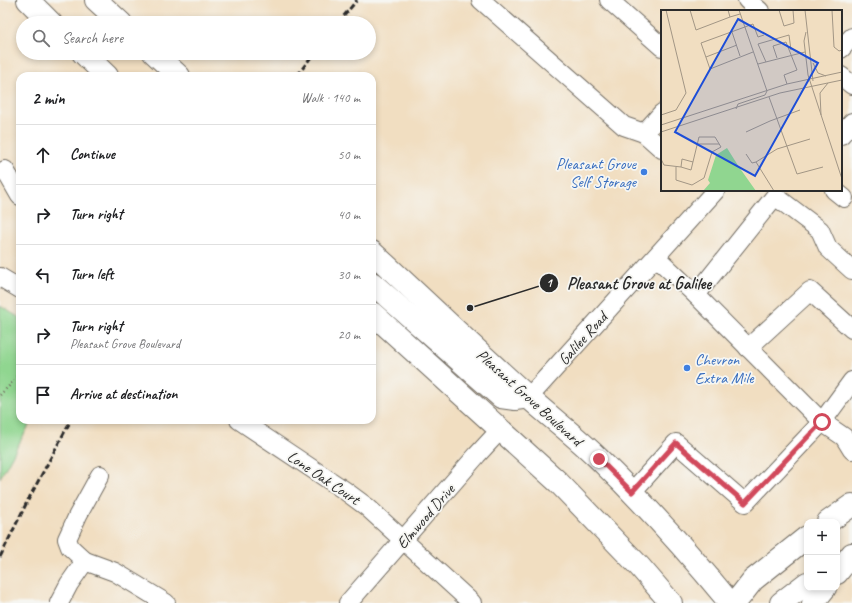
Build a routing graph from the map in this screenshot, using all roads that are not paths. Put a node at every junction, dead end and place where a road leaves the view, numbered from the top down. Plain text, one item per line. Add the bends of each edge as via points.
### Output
1 (28, 0) edge
2 (96, 0) edge
3 (481, 0) edge
4 (609, 0) edge
5 (44, 16) edge
6 (113, 16) edge
7 (852, 37) edge
8 (661, 46) edge
9 (842, 48) edge
10 (90, 60) edge
11 (162, 60) edge
12 (103, 72) edge
13 (175, 72) edge
14 (842, 77) edge
15 (852, 85) edge
16 (661, 114) edge
17 (852, 122) edge
18 (644, 133) junction
19 (842, 134) edge
20 (661, 148) edge
21 (8, 169) edge
22 (16, 187) edge
23 (713, 191) edge
24 (376, 256) edge
25 (656, 257) junction
26 (852, 270) edge
27 (0, 277) edge
28 (16, 287) edge
29 (376, 287) edge
30 (696, 295) junction
31 (376, 317) edge
32 (852, 329) edge
33 (748, 348) junction
34 (852, 381) edge
35 (528, 397) junction
36 (852, 398) edge
37 (822, 422) junction
38 (245, 424) edge
39 (501, 429) junction
40 (852, 450) edge
41 (100, 475) dead end
42 (632, 492) junction
43 (852, 505) edge
44 (832, 519) edge
45 (804, 539) edge
46 (404, 541) junction
47 (852, 550) edge
48 (852, 554) edge
49 (840, 559) edge
50 (85, 561) junction
51 (840, 569) edge
52 (804, 585) edge
53 (823, 591) edge
54 (59, 603) edge
55 (166, 603) edge
56 (348, 603) edge
57 (472, 603) edge
58 (671, 603) edge
59 (730, 603) edge
60 (735, 603) edge
61 (781, 603) edge
62 (813, 603) edge

1 - 5 main road
2 - 6 main road
3 - 18 street via 624,126
4 - 8 street
7 - 9 street
10 - 12 main road
11 - 13 main road
14 - 15 street
16 - 18 street
17 - 19 street
18 - 20 street
21 - 22 street
23 - 25 street, Galilee Road
24 - 35 main road, Pleasant Grove Boulevard
25 - 30 street
25 - 35 street, Galilee Road
26 - 30 street via 828,248 820,230 774,196
27 - 28 street
29 - 35 main road via 501,396 515,399
30 - 33 street
31 - 39 main road
32 - 33 street via 810,291
33 - 37 street
34 - 37 street
35 - 42 main road, Pleasant Grove Boulevard via 566,429
36 - 37 street
37 - 40 street via 844,437
37 - 42 street via 745,503 676,443
38 - 46 street, Lone Oak Court via 344,490
39 - 46 street, Elmwood Drive
39 - 58 main road via 601,525
41 - 50 street via 67,539 70,547
42 - 59 main road, Pleasant Grove Boulevard
43 - 44 main road
45 - 60 main road via 753,580
46 - 56 street, Elmwood Drive
46 - 57 street, Lone Oak Court
47 - 49 main road
48 - 51 main road
50 - 54 street
50 - 55 street via 115,572
52 - 61 main road
53 - 62 main road

